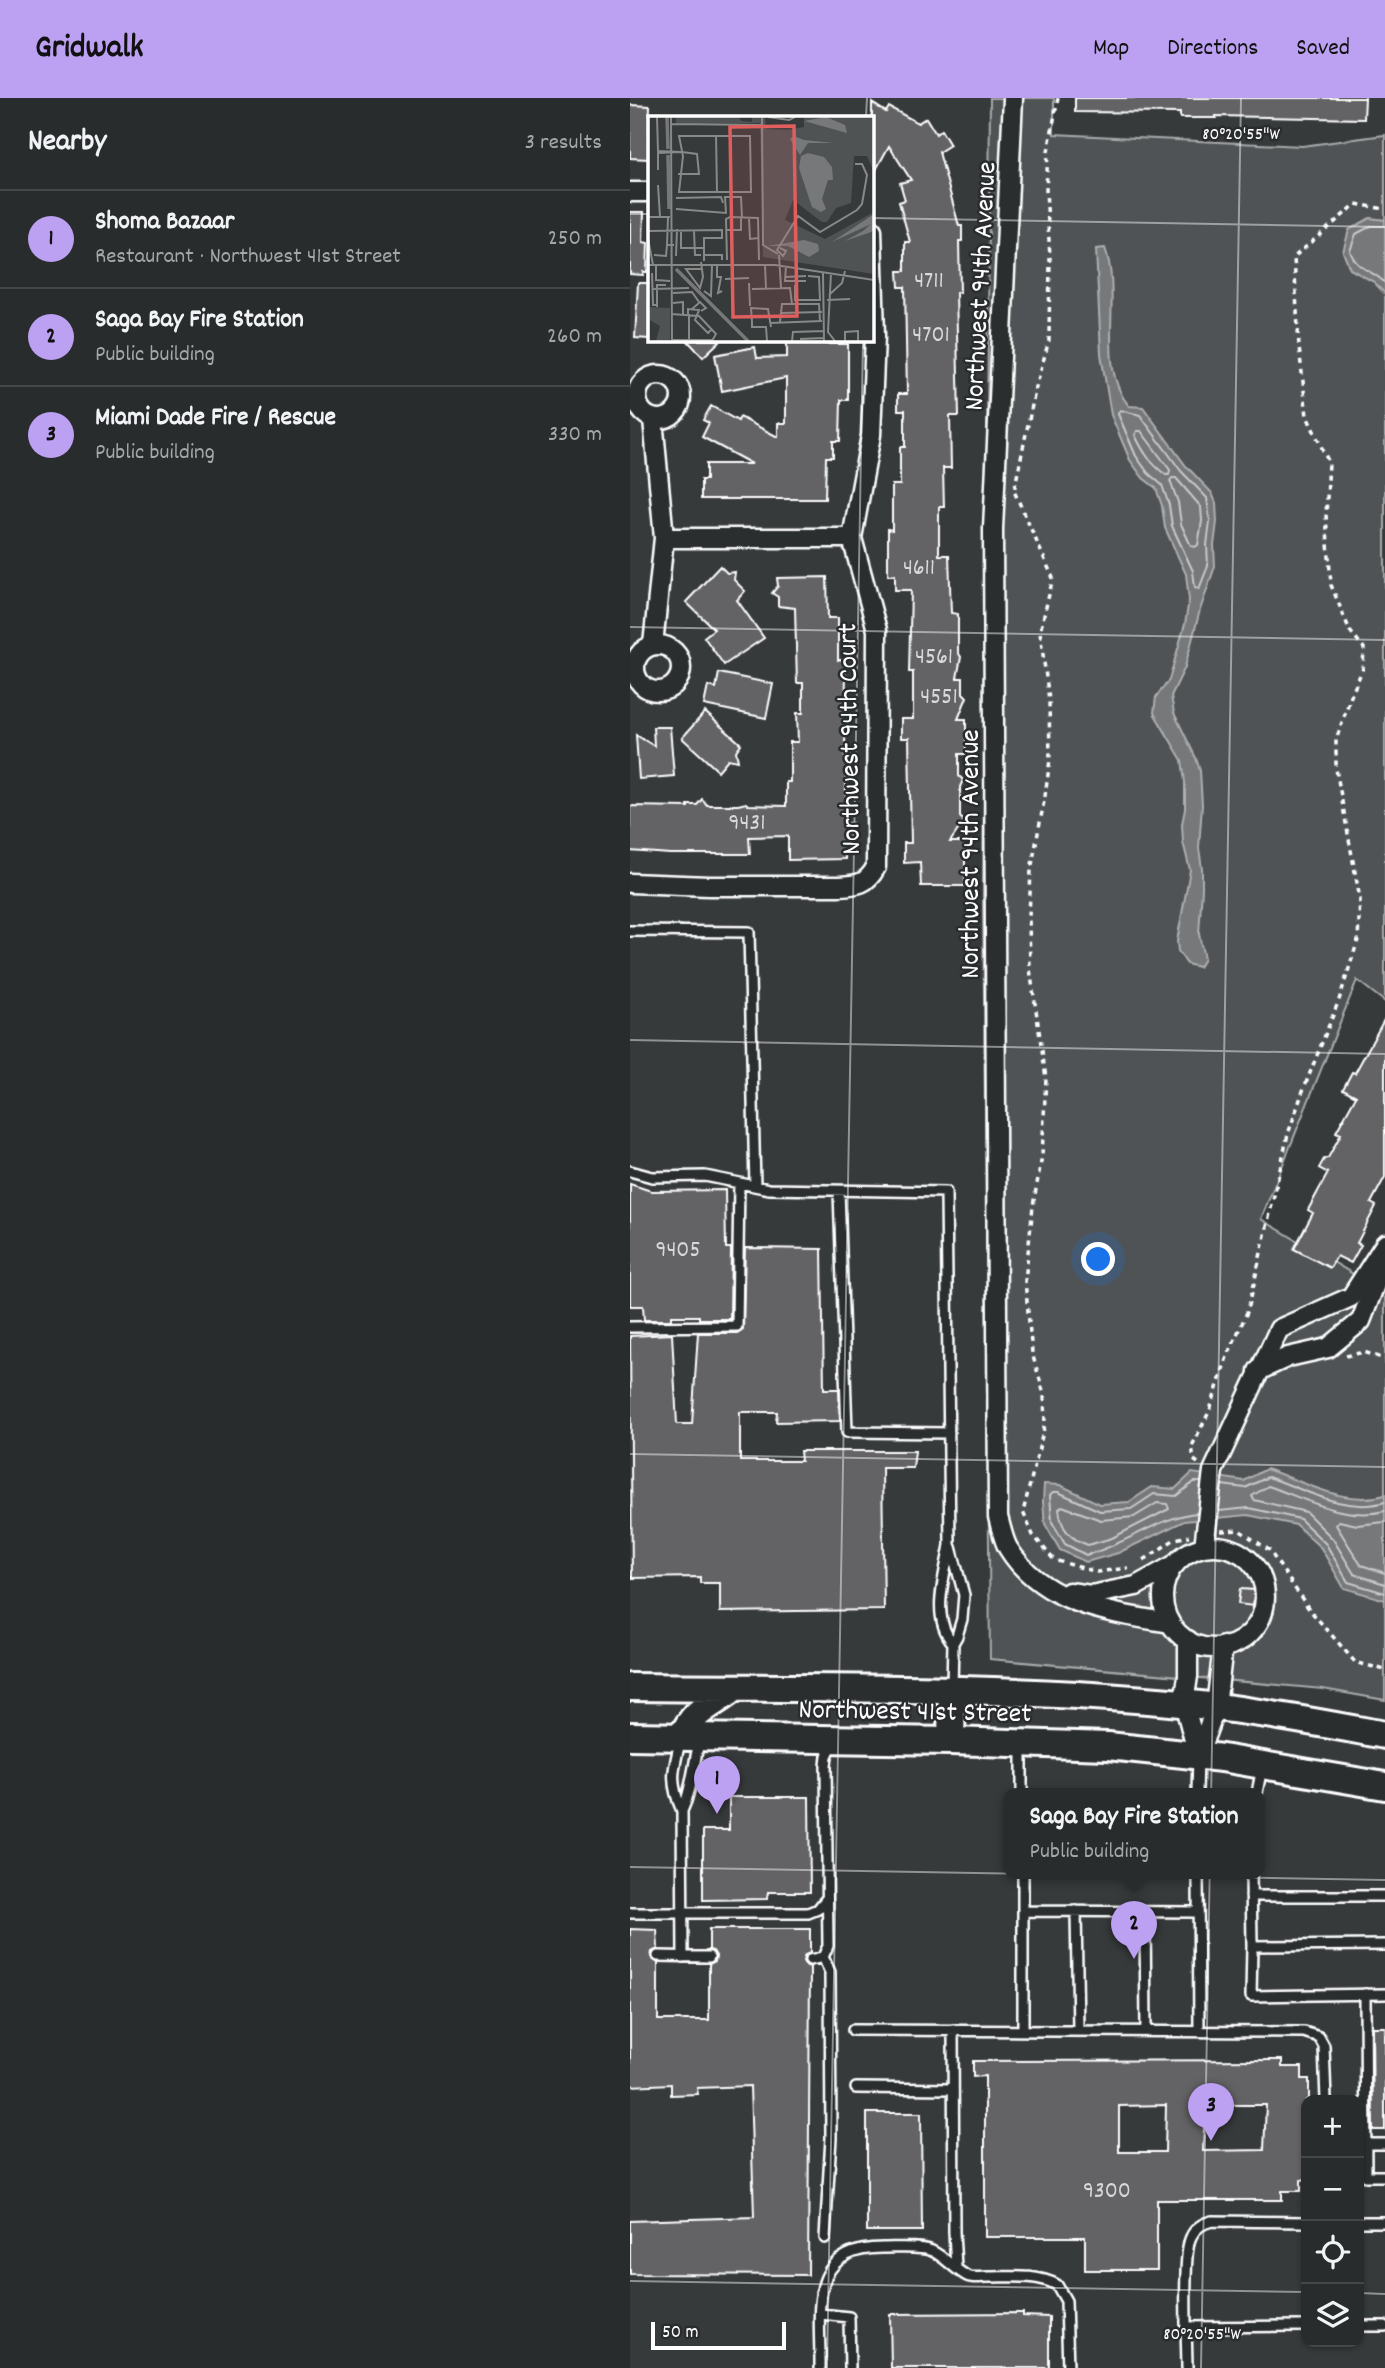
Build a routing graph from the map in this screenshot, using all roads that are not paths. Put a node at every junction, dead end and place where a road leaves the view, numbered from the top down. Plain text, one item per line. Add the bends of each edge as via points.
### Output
1 (1013, 98) edge
2 (630, 192) edge
3 (648, 192) edge
4 (873, 265) edge
5 (653, 419) dead end
6 (664, 538) junction
7 (852, 538) junction
8 (653, 645) dead end
9 (630, 883) edge
10 (630, 931) edge
11 (630, 1171) edge
12 (738, 1183) junction
13 (755, 1186) junction
14 (839, 1191) junction
15 (1385, 1244) edge
16 (1385, 1258) edge
17 (630, 1328) edge
18 (1258, 1371) junction
19 (949, 1433) junction
20 (1206, 1535) junction
21 (950, 1545) junction
22 (1175, 1564) junction
23 (1051, 1591) junction
24 (1171, 1623) junction
25 (1188, 1640) junction
26 (953, 1643) junction
27 (1223, 1646) junction
28 (630, 1687) edge
29 (734, 1688) junction
30 (952, 1690) junction
31 (1184, 1703) junction
32 (1216, 1707) junction
33 (1385, 1735) edge
34 (630, 1736) edge
35 (691, 1737) junction
36 (835, 1739) junction
37 (951, 1741) junction
38 (1022, 1743) junction
39 (1198, 1755) junction
40 (1263, 1764) junction
41 (1385, 1786) edge
42 (1022, 1788) edge
43 (1198, 1788) edge
44 (1258, 1788) edge
45 (682, 1811) junction
46 (1023, 1879) edge
47 (1198, 1879) edge
48 (1251, 1879) edge
49 (1251, 1896) junction
50 (1385, 1896) edge
51 (827, 1898) junction
52 (1023, 1911) junction
53 (1076, 1911) junction
54 (1145, 1912) junction
55 (1198, 1912) junction
56 (630, 1913) edge
57 (682, 1913) junction
58 (1385, 1945) edge
59 (1252, 1946) junction
60 (658, 1956) dead end
61 (683, 1956) junction
62 (709, 1957) dead end
63 (823, 1957) junction
64 (810, 1960) dead end
65 (1365, 1994) junction
66 (1385, 1994) edge
67 (853, 2030) dead end
68 (953, 2030) junction
69 (1023, 2030) junction
70 (1078, 2031) junction
71 (1146, 2031) junction
72 (1199, 2032) junction
73 (856, 2088) dead end
74 (953, 2089) junction
75 (1326, 2095) edge
76 (1366, 2144) junction
77 (1385, 2144) edge
78 (1385, 2176) edge
79 (1301, 2222) edge
80 (1364, 2222) edge
81 (1385, 2222) edge
82 (825, 2238) dead end
83 (956, 2267) junction
84 (821, 2314) junction
85 (1301, 2326) edge
86 (1364, 2326) edge
87 (1385, 2326) edge
88 (1187, 2327) junction
89 (820, 2368) edge
90 (850, 2368) edge
91 (1068, 2368) edge
92 (1187, 2368) edge

1 - 23 street, Northwest 94th Avenue via 993,529 998,1517 1008,1547
2 - 3 street
4 - 7 street, Northwest 94th Court via 871,435
5 - 6 street
6 - 7 street
6 - 8 street
7 - 9 street, Northwest 94th Court via 877,630 876,859 869,880 840,886
10 - 13 lane via 749,932
11 - 12 lane via 652,1177 705,1176
12 - 13 lane
12 - 17 lane via 737,1326
13 - 14 lane
14 - 19 lane via 847,1432
14 - 19 lane via 946,1192
15 - 18 street via 1351,1297 1279,1329
16 - 18 street via 1361,1321 1328,1348 1288,1357
18 - 20 street via 1213,1471
19 - 21 lane
20 - 22 street
20 - 27 street via 1251,1560 1265,1591 1258,1623 1247,1636
21 - 26 lane via 964,1595
21 - 26 lane via 941,1623
22 - 23 street via 1136,1587 1091,1595
22 - 24 street via 1163,1594
23 - 24 street, Northwest 94th Avenue via 1082,1605
24 - 25 street
25 - 27 street
25 - 31 street
26 - 30 lane
27 - 32 street
28 - 29 main road, Northwest 41st Street
29 - 30 main road, Northwest 41st Street
29 - 35 main road via 695,1714 690,1720
30 - 31 main road, Northwest 41st Street
30 - 37 main road
31 - 32 main road, Northwest 41st Street
31 - 39 street
32 - 33 main road, Northwest 41st Street
32 - 39 street
34 - 35 main road, Northwest 41st Street
35 - 36 main road, Northwest 41st Street
35 - 45 lane via 691,1792
35 - 45 lane via 674,1766 673,1792
36 - 37 main road, Northwest 41st Street
36 - 51 lane via 826,1766
37 - 38 main road, Northwest 41st Street
38 - 39 main road, Northwest 41st Street
38 - 42 lane
39 - 40 main road, Northwest 41st Street
39 - 43 lane
40 - 41 main road, Northwest 41st Street
40 - 44 lane
45 - 57 lane
46 - 52 lane
47 - 55 lane
48 - 49 lane
49 - 50 lane
49 - 59 lane
51 - 57 lane via 808,1913
51 - 63 lane via 828,1946
52 - 53 lane
52 - 69 lane
53 - 54 lane
53 - 70 lane
54 - 55 lane
54 - 71 lane
55 - 72 lane
56 - 57 lane
57 - 61 lane
58 - 59 lane
59 - 65 lane via 1251,1996
60 - 61 lane
61 - 62 lane
63 - 64 lane
63 - 82 lane via 830,1972 831,2124
65 - 66 lane
65 - 76 lane
67 - 68 lane
68 - 69 lane
68 - 74 lane
69 - 70 lane
70 - 71 lane
71 - 72 lane
72 - 75 lane via 1296,2031 1315,2035 1324,2046
73 - 74 lane
74 - 83 lane
76 - 77 lane
76 - 78 lane via 1366,2176
79 - 88 lane via 1212,2221 1198,2227 1188,2246
80 - 81 lane
83 - 84 lane via 930,2249 856,2250 826,2274
83 - 91 lane via 969,2277 1038,2278 1057,2285 1066,2301
84 - 89 lane
84 - 90 lane via 849,2317
85 - 88 lane
86 - 87 lane
88 - 92 lane

